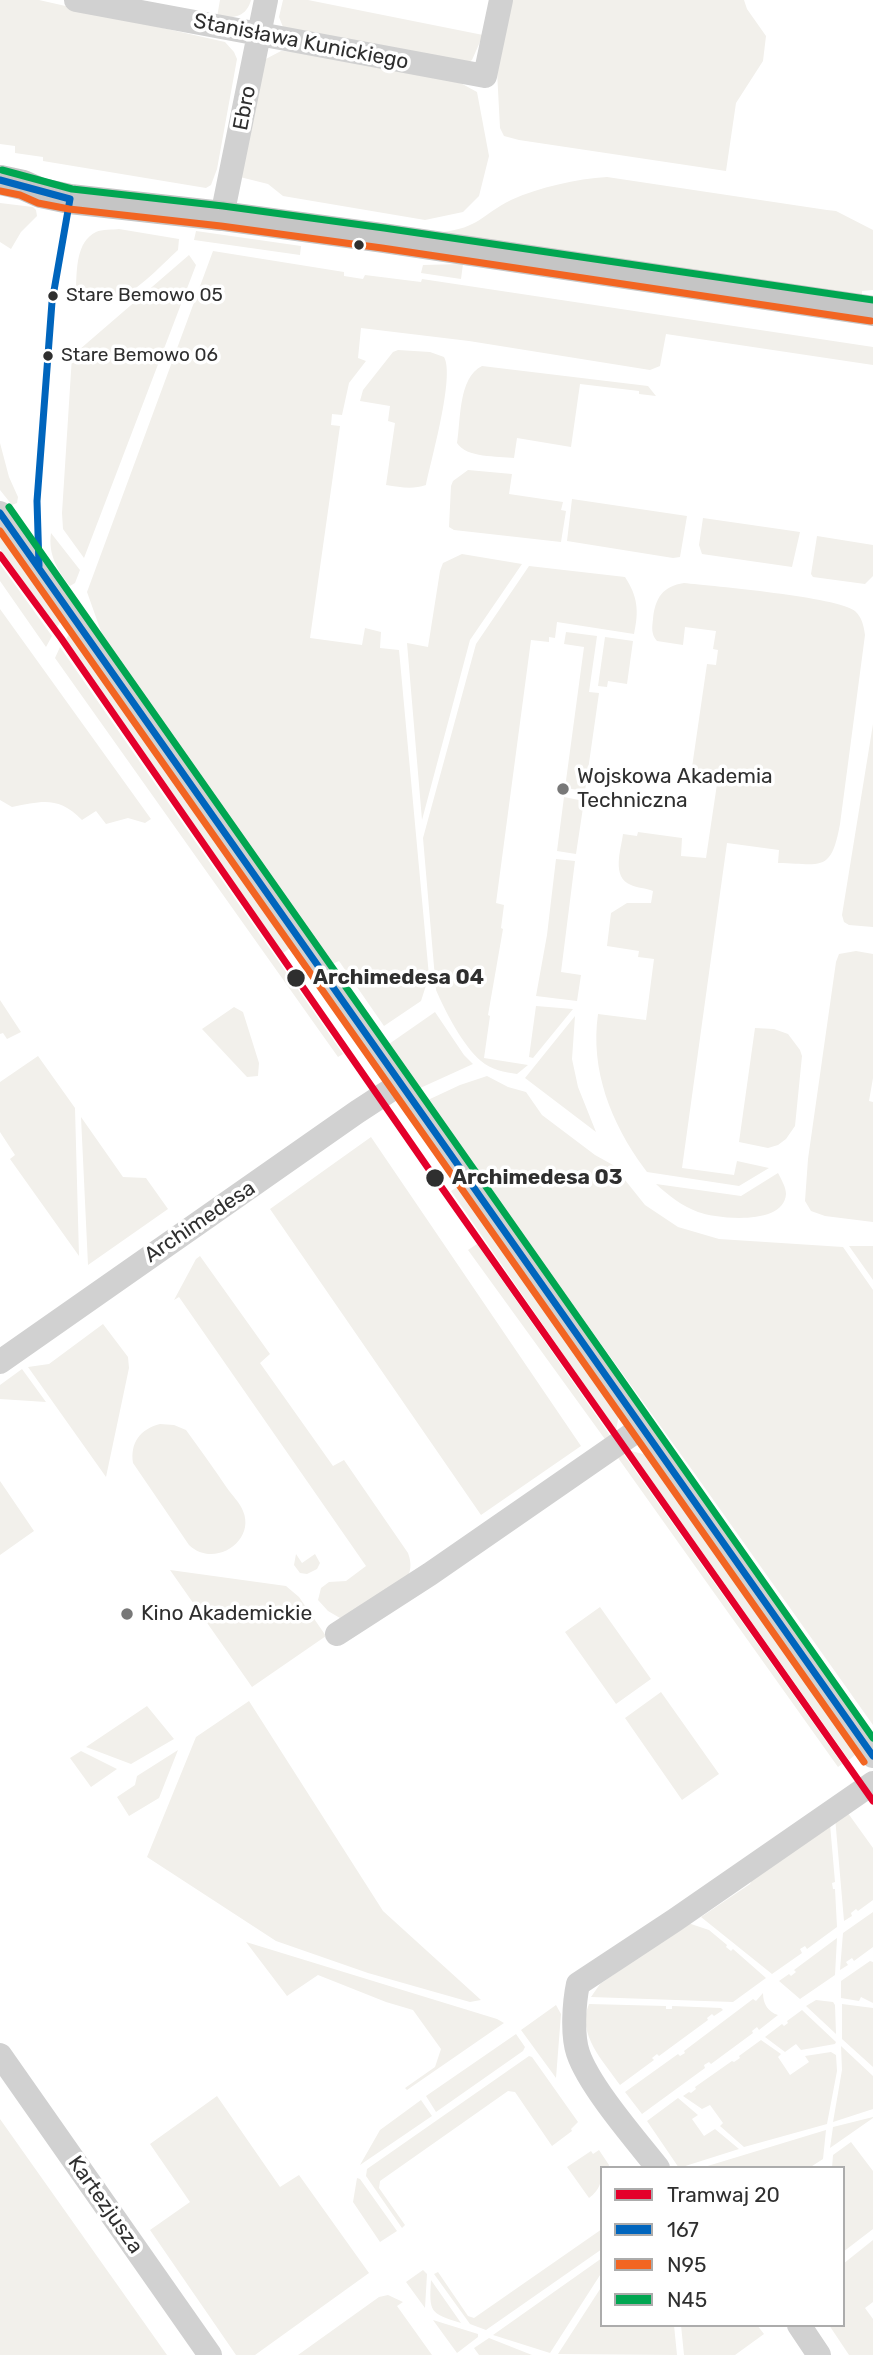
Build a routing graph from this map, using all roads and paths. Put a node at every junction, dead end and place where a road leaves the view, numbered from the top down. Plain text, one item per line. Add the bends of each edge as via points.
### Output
1 (76, 0) edge
2 (266, 0) edge
3 (501, 0) edge
4 (260, 34) junction
5 (0, 180) edge
6 (41, 193) junction
7 (0, 194) edge
8 (222, 216) junction
9 (873, 311) edge
10 (0, 513) edge
11 (400, 1084) junction
12 (0, 1362) edge
13 (641, 1428) junction
14 (337, 1634) dead end
15 (873, 1756) edge
16 (873, 1783) edge
17 (0, 2055) edge
18 (656, 2166) edge
19 (800, 2327) edge
20 (210, 2355) edge
21 (819, 2355) edge

1 - 4 street, Stanisława Kunickiego
2 - 4 street, Ebro
3 - 4 street, Stanisława Kunickiego via 485,76
4 - 8 street, Ebro
5 - 6 main road
6 - 7 main road via 22,197
6 - 8 main road
8 - 9 main road
10 - 11 street
11 - 12 street, Archimedesa
11 - 13 street
13 - 14 street
13 - 15 street
16 - 18 street via 578,1984 574,2002 577,2052 589,2076
17 - 20 street, Kartezjusza
19 - 21 street

